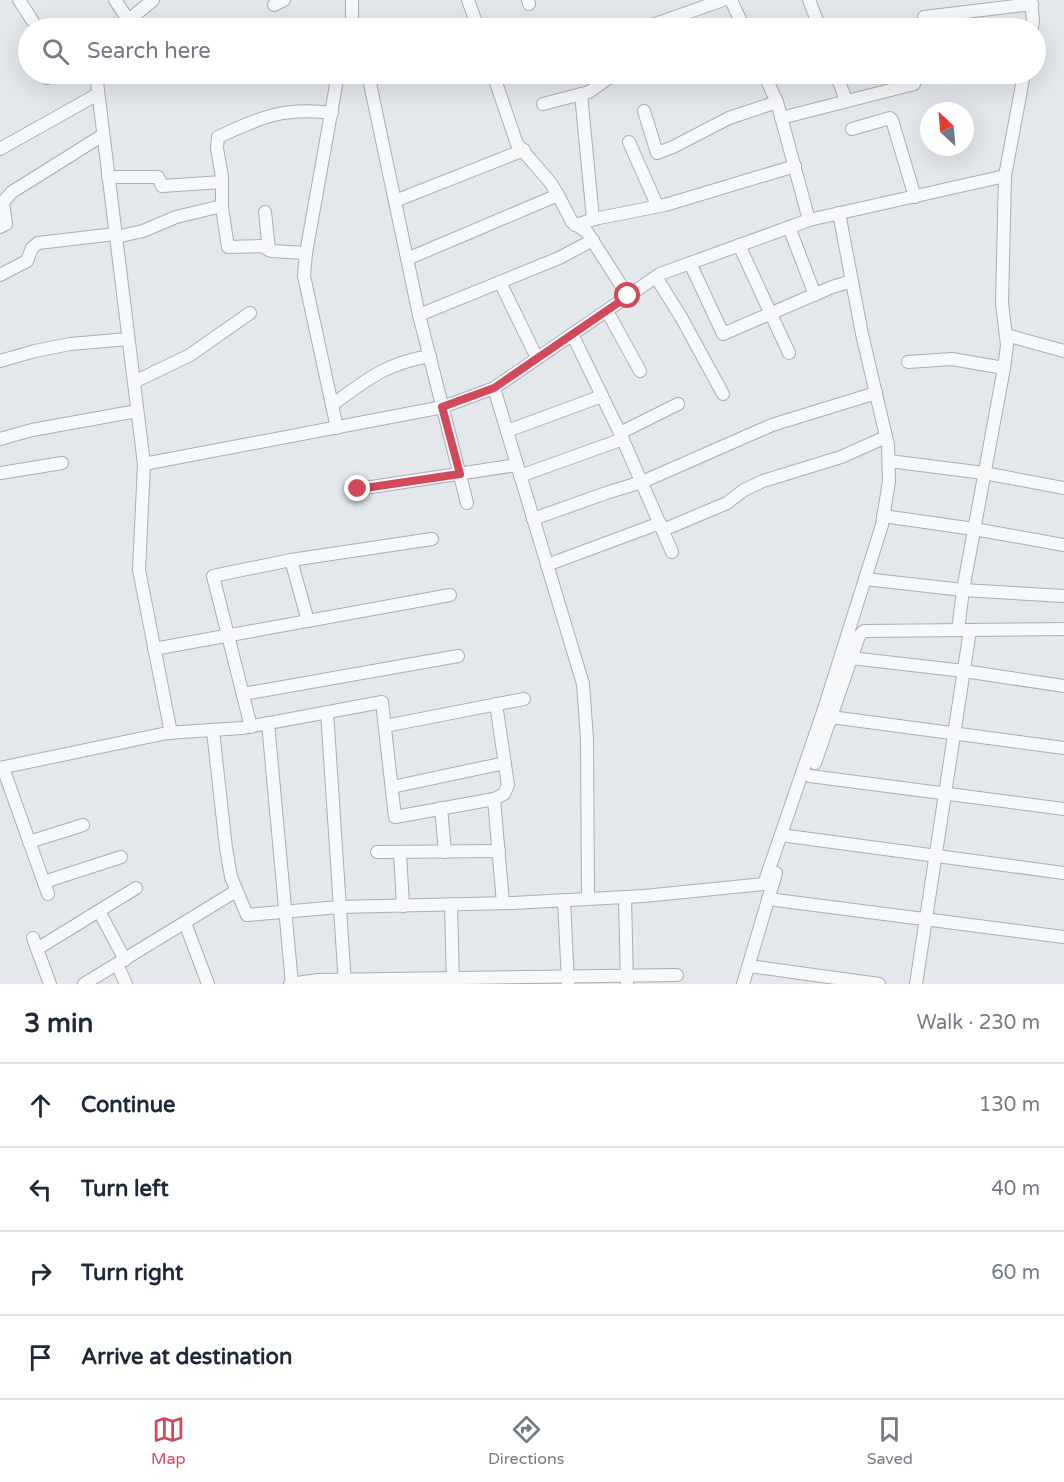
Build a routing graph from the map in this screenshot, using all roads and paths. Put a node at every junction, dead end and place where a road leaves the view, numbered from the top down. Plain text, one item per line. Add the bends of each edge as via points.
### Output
1 (19, 0) edge
2 (115, 0) edge
3 (153, 0) edge
4 (352, 0) edge
5 (468, 0) edge
6 (723, 0) edge
7 (731, 0) edge
8 (809, 0) edge
9 (1031, 2) edge
10 (924, 17) dead end
11 (31, 18) edge
12 (123, 18) edge
13 (135, 18) edge
14 (352, 18) edge
15 (474, 18) edge
16 (672, 18) edge
17 (739, 18) edge
18 (816, 18) edge
19 (1032, 18) edge
20 (97, 84) edge
21 (336, 84) edge
22 (370, 84) edge
23 (496, 84) edge
24 (600, 84) edge
25 (769, 84) edge
26 (840, 84) edge
27 (914, 84) dead end
28 (1022, 84) edge
29 (98, 94) junction
30 (581, 94) junction
31 (846, 100) junction
32 (777, 102) junction
33 (543, 104) dead end
34 (644, 111) dead end
35 (332, 113) junction
36 (781, 118) junction
37 (852, 129) dead end
38 (103, 135) junction
39 (629, 141) dead end
40 (0, 148) edge
41 (524, 150) junction
42 (795, 166) junction
43 (1005, 176) junction
44 (108, 177) junction
45 (222, 182) junction
46 (558, 195) junction
47 (915, 197) junction
48 (395, 201) junction
49 (657, 205) junction
50 (222, 206) junction
51 (265, 212) dead end
52 (838, 213) junction
53 (593, 219) junction
54 (809, 220) junction
55 (575, 225) junction
56 (0, 227) edge
57 (789, 227) junction
58 (116, 235) junction
59 (593, 240) junction
60 (739, 245) junction
61 (269, 250) junction
62 (306, 253) junction
63 (407, 259) junction
64 (690, 263) junction
65 (0, 275) edge
66 (656, 277) junction
67 (852, 281) junction
68 (501, 282) junction
69 (815, 295) junction
70 (628, 296) junction
71 (606, 311) junction
72 (250, 313) dead end
73 (771, 314) junction
74 (420, 315) junction
75 (572, 334) junction
76 (1006, 334) junction
77 (128, 339) junction
78 (1064, 351) edge
79 (789, 353) dead end
80 (430, 356) junction
81 (537, 358) junction
82 (0, 361) edge
83 (908, 362) dead end
84 (1004, 368) junction
85 (640, 371) dead end
86 (134, 382) junction
87 (494, 388) junction
88 (876, 393) junction
89 (723, 394) dead end
90 (602, 396) junction
91 (678, 404) dead end
92 (332, 405) junction
93 (442, 407) junction
94 (137, 411) junction
95 (337, 428) junction
96 (507, 431) junction
97 (621, 436) junction
98 (886, 437) junction
99 (0, 439) edge
100 (889, 461) junction
101 (62, 463) dead end
102 (144, 464) junction
103 (519, 471) junction
104 (984, 472) junction
105 (0, 473) edge
106 (460, 474) junction
107 (642, 482) junction
108 (1064, 488) edge
109 (358, 489) dead end
110 (467, 503) dead end
111 (883, 516) junction
112 (533, 519) junction
113 (661, 527) junction
114 (974, 528) junction
115 (432, 539) dead end
116 (1064, 545) edge
117 (672, 552) dead end
118 (291, 560) junction
119 (547, 565) junction
120 (865, 579) junction
121 (963, 590) junction
122 (450, 595) dead end
123 (1064, 596) edge
124 (308, 621) junction
125 (1064, 629) edge
126 (964, 630) junction
127 (228, 635) junction
128 (154, 649) junction
129 (458, 656) dead end
130 (851, 658) junction
131 (964, 671) junction
132 (1064, 686) edge
133 (243, 694) junction
134 (524, 699) dead end
135 (496, 704) junction
136 (327, 712) junction
137 (831, 717) junction
138 (268, 723) junction
139 (385, 726) junction
140 (251, 727) junction
141 (213, 731) junction
142 (171, 733) junction
143 (954, 734) junction
144 (1064, 748) edge
145 (505, 764) junction
146 (1, 768) edge
147 (810, 776) junction
148 (392, 787) junction
149 (945, 793) junction
150 (494, 799) junction
151 (441, 808) junction
152 (1064, 809) edge
153 (83, 825) dead end
154 (788, 836) junction
155 (29, 842) junction
156 (499, 851) junction
157 (377, 852) dead end
158 (400, 852) junction
159 (445, 852) junction
160 (935, 856) junction
161 (121, 857) dead end
162 (1064, 873) edge
163 (136, 888) dead end
164 (236, 891) junction
165 (588, 897) dead end
166 (625, 897) junction
167 (768, 899) junction
168 (564, 900) junction
169 (503, 903) junction
170 (451, 904) junction
171 (403, 906) junction
172 (339, 907) junction
173 (99, 911) junction
174 (285, 912) junction
175 (926, 920) junction
176 (185, 923) junction
177 (1064, 937) edge
178 (121, 962) junction
179 (749, 966) junction
180 (677, 975) dead end
181 (568, 980) edge
182 (627, 980) edge
183 (453, 981) edge
184 (345, 982) edge
185 (844, 982) edge
186 (50, 984) edge
187 (84, 984) edge
188 (126, 984) edge
189 (207, 984) edge
190 (291, 984) edge
191 (743, 984) edge
192 (879, 984) edge
193 (916, 984) edge

1 - 11 street
2 - 12 street
3 - 13 street
4 - 14 street
5 - 15 street
6 - 16 street
7 - 17 street
8 - 18 street
9 - 10 street
9 - 19 street
20 - 29 street
21 - 35 street
22 - 48 street
23 - 41 street via 517,144
24 - 30 street
25 - 32 street
26 - 31 street
27 - 31 street
28 - 43 street
29 - 38 street
29 - 40 street
30 - 33 street
30 - 53 street
31 - 36 street
32 - 34 street via 729,118 657,153
32 - 36 street
35 - 45 street via 279,113 218,137
35 - 62 street
36 - 42 street
37 - 47 street via 892,120
38 - 44 street
38 - 56 street via 12,192 3,202 6,224
39 - 49 street
41 - 46 street
41 - 48 street
42 - 49 street
42 - 54 street
43 - 47 street
43 - 76 street via 1002,303
44 - 45 street via 158,177 162,186
44 - 58 street
45 - 50 street
46 - 55 street
46 - 63 street
47 - 52 street
48 - 63 street
49 - 53 street
50 - 58 street via 143,231
50 - 61 street via 228,248 262,246
51 - 61 street
52 - 54 street
52 - 67 street
53 - 55 street
54 - 57 street
55 - 59 street
57 - 60 street
57 - 69 street
58 - 65 street via 38,243 27,261
58 - 77 street
59 - 68 street
59 - 70 street
60 - 64 street
60 - 73 street
61 - 62 street
62 - 92 street via 304,276
63 - 74 street
64 - 66 street
64 - 73 street via 723,334
66 - 70 street
66 - 89 street
67 - 69 street
67 - 88 street
68 - 74 street
68 - 81 street
69 - 73 street
70 - 71 street
71 - 75 street
71 - 85 street
72 - 86 street via 190,355
73 - 79 street
74 - 80 street
75 - 81 street
75 - 90 street
76 - 78 street
76 - 84 street
77 - 82 street via 70,344
77 - 86 street
80 - 92 street via 379,372
80 - 93 street
81 - 87 street
83 - 84 street via 952,359
84 - 104 street
86 - 94 street
87 - 93 street
87 - 96 street
88 - 98 street
88 - 107 street via 772,425
90 - 96 street
90 - 97 street
91 - 97 street
92 - 95 street
93 - 95 street
93 - 106 street
94 - 99 street
94 - 102 street
95 - 102 street
96 - 103 street
97 - 103 street
97 - 107 street
98 - 100 street
98 - 113 street via 841,457 763,481 727,503
100 - 104 street
100 - 111 street via 890,480
101 - 105 street
102 - 128 street via 139,570
103 - 106 street
103 - 112 street
104 - 108 street
104 - 114 street
106 - 109 street
106 - 110 street
107 - 112 street
107 - 113 street
111 - 114 street
111 - 120 street
112 - 119 street
113 - 117 street
113 - 119 street
114 - 116 street
114 - 121 street
115 - 118 street
118 - 124 street
118 - 127 street via 213,576
119 - 165 street via 583,684
120 - 121 street
120 - 166 street via 764,884
121 - 123 street
121 - 126 street
122 - 124 street
124 - 127 street
125 - 126 street
126 - 130 street via 864,631
126 - 131 street
127 - 128 street
127 - 133 street
128 - 142 street
129 - 133 street
130 - 131 street
130 - 137 street
131 - 132 street
131 - 143 street
133 - 140 street
134 - 135 street
135 - 139 street
135 - 145 street
136 - 138 street
136 - 139 street via 382,702
136 - 172 street
137 - 143 street
137 - 147 street
138 - 140 street
138 - 174 street
139 - 148 street
140 - 141 street
141 - 142 street
141 - 164 street via 226,848
142 - 146 street
143 - 144 street
143 - 149 street
145 - 148 street
145 - 150 street via 508,785 504,794
146 - 155 street
147 - 149 street
147 - 154 street
148 - 151 street via 395,817
149 - 152 street
149 - 160 street
150 - 151 street
150 - 156 street
151 - 159 street
153 - 155 street
154 - 160 street
154 - 167 street
155 - 161 street via 46,888
156 - 159 street
156 - 169 street
157 - 158 street
158 - 159 street
158 - 171 street
160 - 162 street
160 - 175 street
163 - 173 street
164 - 174 street via 247,915
164 - 176 street
166 - 168 street
166 - 182 street
167 - 175 street
167 - 179 street
168 - 169 street
168 - 181 street
169 - 170 street
170 - 171 street
170 - 183 street
171 - 172 street
172 - 174 street
172 - 184 street
173 - 178 street
173 - 186 street via 35,944
174 - 190 street
175 - 177 street
175 - 193 street
176 - 178 street
176 - 189 street
178 - 187 street
178 - 188 street
179 - 185 street
179 - 191 street
180 - 182 street
181 - 182 street
181 - 183 street
183 - 184 street
184 - 190 street
185 - 192 street

